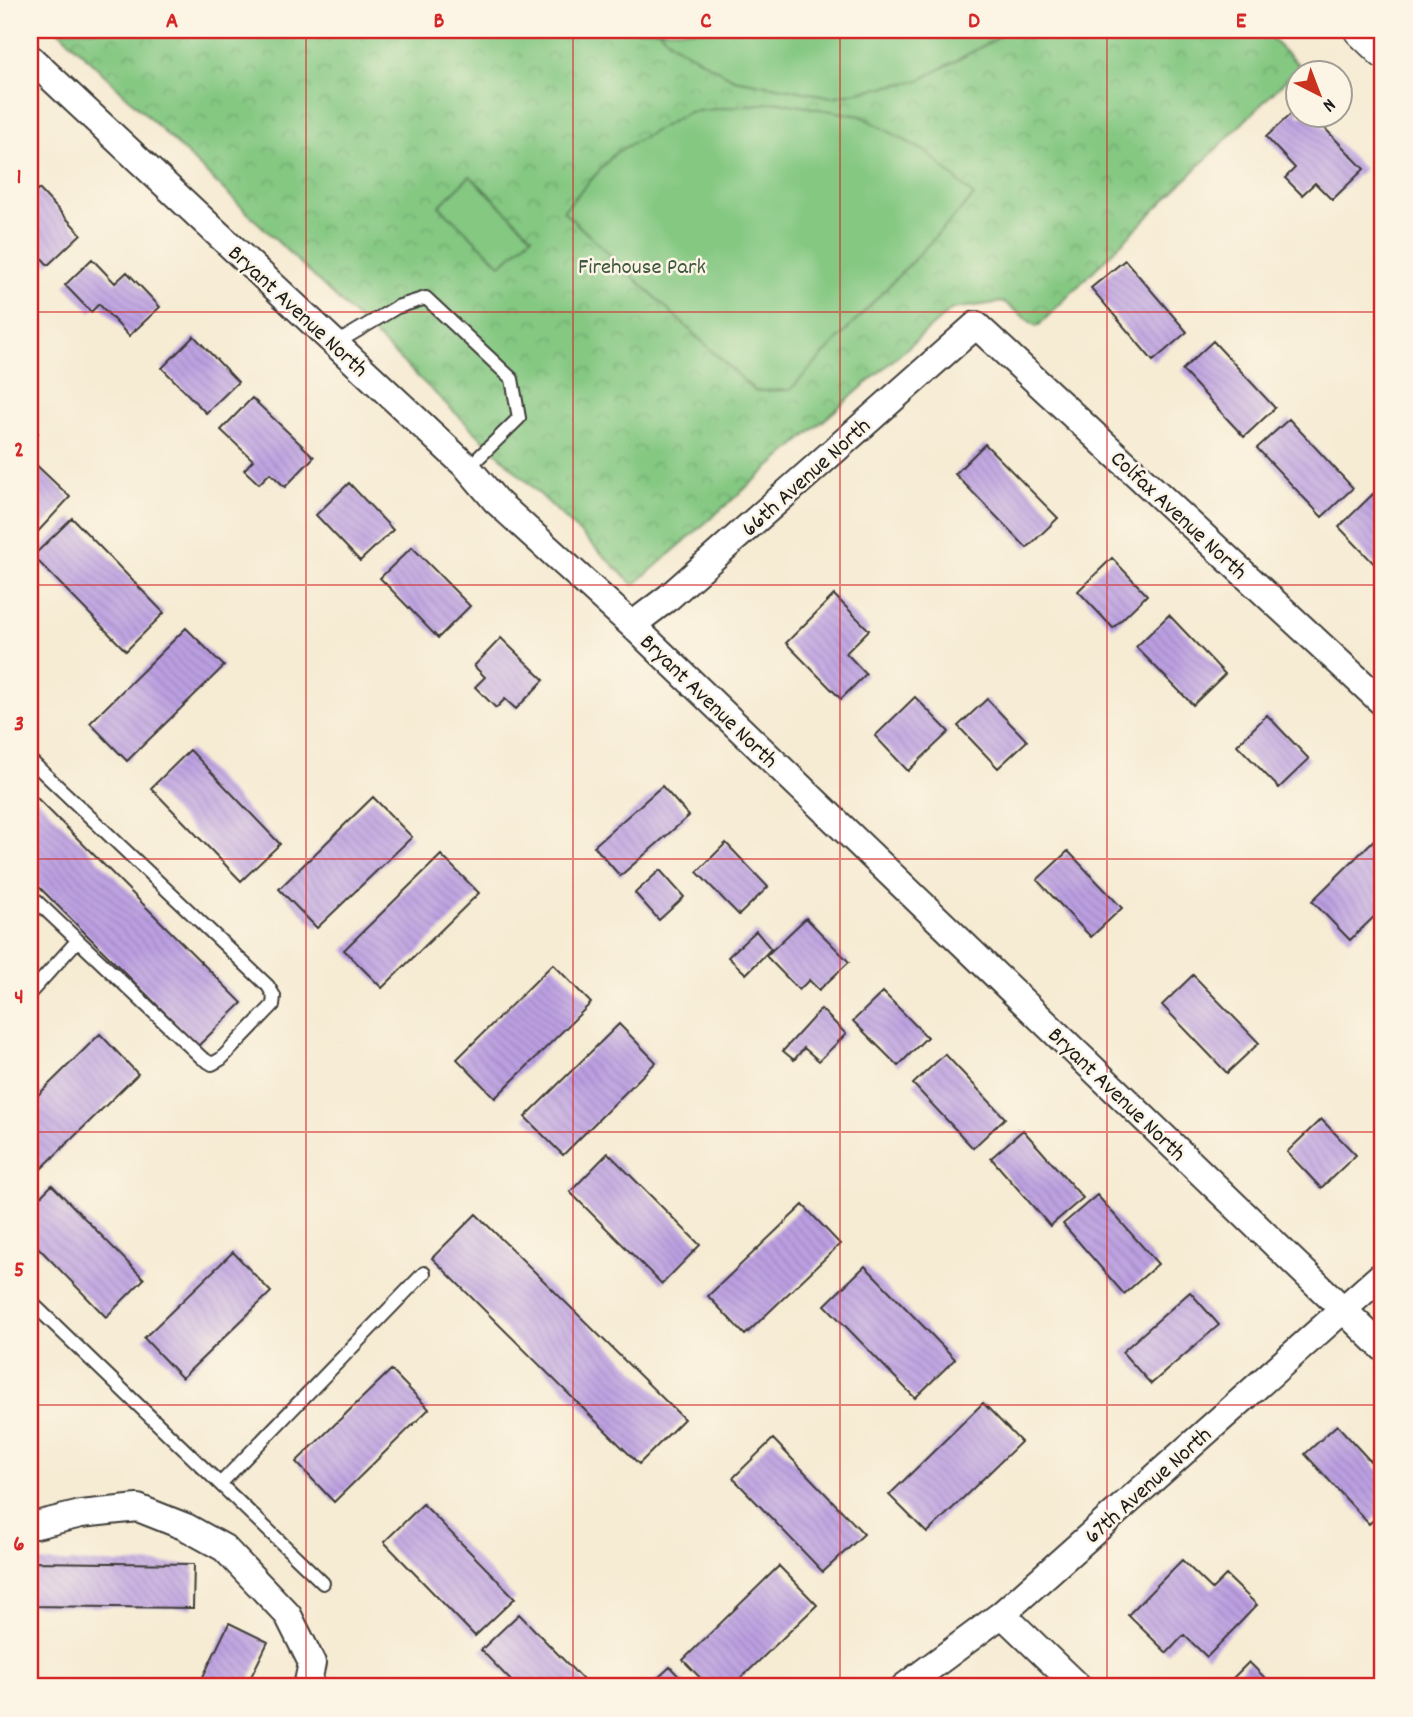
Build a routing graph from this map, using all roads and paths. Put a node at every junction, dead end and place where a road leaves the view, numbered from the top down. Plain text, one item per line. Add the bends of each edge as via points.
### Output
1 (1360, 30) edge
2 (1383, 52) edge
3 (30, 58) edge
4 (976, 325) joint
5 (335, 344) junction
6 (468, 468) junction
7 (632, 625) junction
8 (1383, 704) edge
9 (30, 760) edge
10 (30, 895) edge
11 (77, 941) junction
12 (30, 993) edge
13 (424, 1273) dead end
14 (1383, 1274) edge
15 (30, 1301) edge
16 (1343, 1310) junction
17 (1383, 1348) edge
18 (220, 1484) junction
19 (30, 1524) edge
20 (323, 1583) dead end
21 (1002, 1614) junction
22 (307, 1687) edge
23 (904, 1687) edge
24 (1078, 1687) edge

1 - 2 street
3 - 5 street, Bryant Avenue North
4 - 7 street, 66th Avenue North
4 - 8 street, Colfax Avenue North
5 - 6 street, Bryant Avenue North
5 - 6 lane via 397,307 426,298 512,379 519,418
6 - 7 street, Bryant Avenue North via 496,501
7 - 16 street, Bryant Avenue North
9 - 11 lane via 268,986 274,996 272,1005 212,1064
10 - 11 lane
11 - 12 lane
13 - 18 lane
14 - 16 street, 67th Avenue North
15 - 18 lane
16 - 17 street, Bryant Avenue North
16 - 21 street, 67th Avenue North
18 - 20 lane
19 - 22 street via 138,1508 224,1548 288,1615 312,1663
21 - 23 street, 67th Avenue North
21 - 24 street

